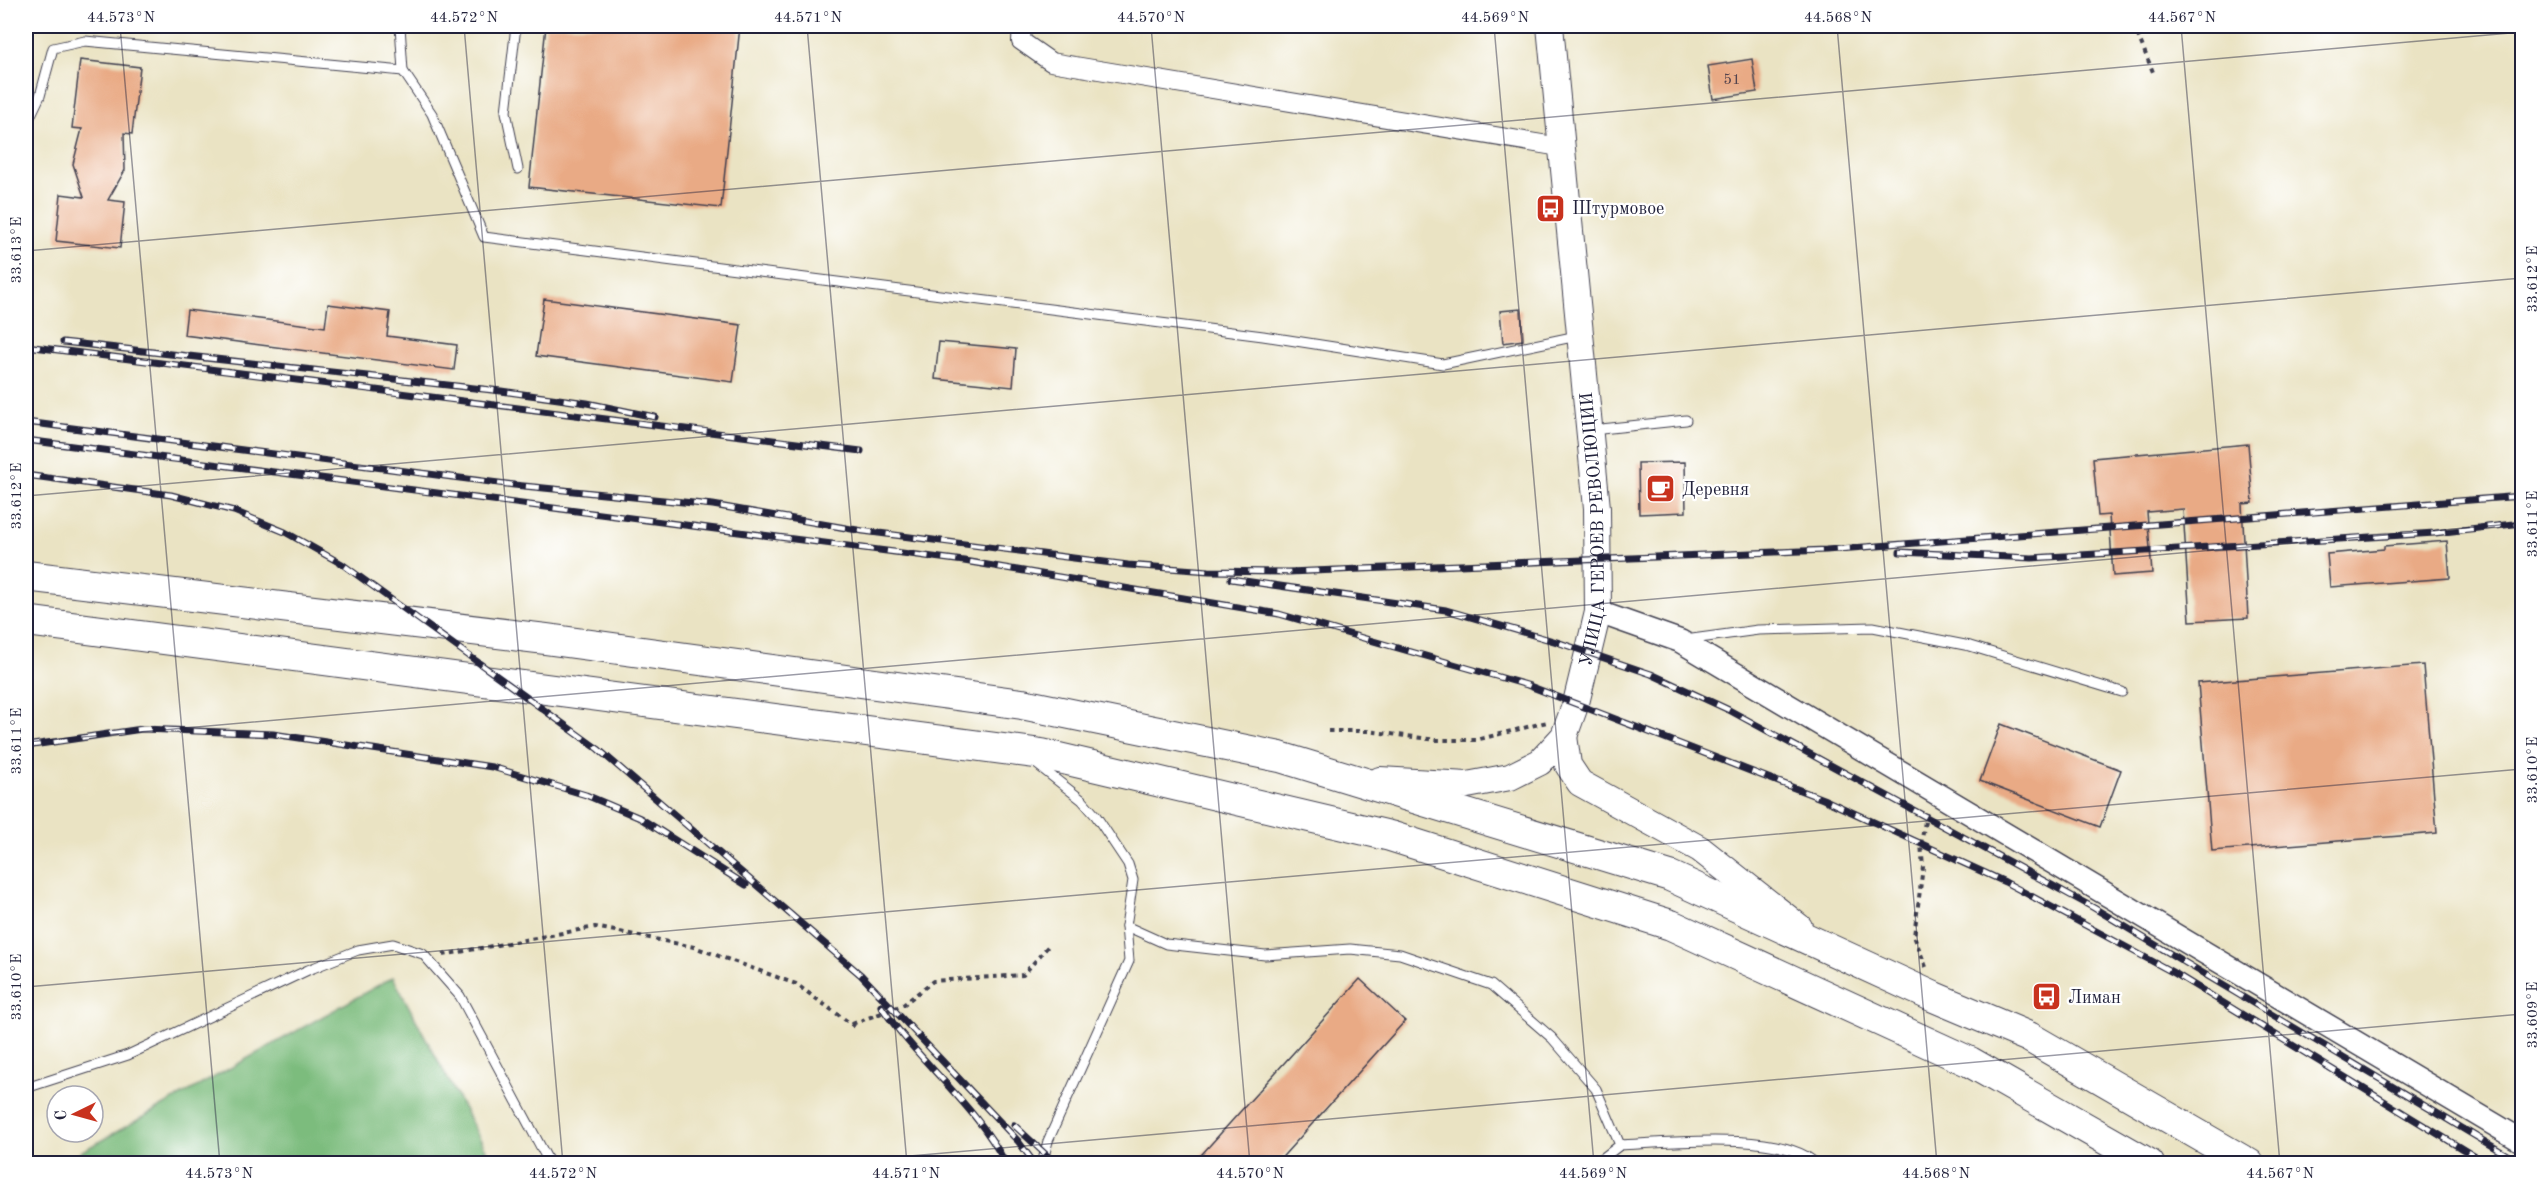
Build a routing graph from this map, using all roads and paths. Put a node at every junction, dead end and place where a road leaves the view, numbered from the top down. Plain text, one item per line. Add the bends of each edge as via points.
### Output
1 (400, 26) edge
2 (516, 26) edge
3 (1022, 26) edge
4 (1550, 26) edge
5 (2134, 26) edge
6 (403, 71) junction
7 (2153, 72) dead end
8 (26, 118) edge
9 (1560, 147) junction
10 (518, 169) dead end
11 (1580, 335) junction
12 (1686, 420) dead end
13 (1589, 430) junction
14 (26, 576) edge
15 (1598, 612) junction
16 (26, 621) edge
17 (1680, 641) junction
18 (2122, 692) dead end
19 (1568, 725) junction
20 (1328, 731) dead end
21 (1019, 751) junction
22 (1358, 779) junction
23 (1930, 791) junction
24 (1126, 926) junction
25 (1050, 944) dead end
26 (1822, 946) junction
27 (427, 958) junction
28 (1928, 971) dead end
29 (851, 1024) junction
30 (858, 1029) dead end
31 (26, 1088) edge
32 (2523, 1141) edge
33 (1620, 1145) junction
34 (550, 1164) edge
35 (1042, 1164) edge
36 (1595, 1164) edge
37 (1816, 1164) edge
38 (2149, 1164) edge
39 (2249, 1164) edge

1 - 6 lane
2 - 10 lane via 506,112
3 - 9 street via 1022,41 1052,62
4 - 9 main road, УЛИЦА ГЕРОЕВ РЕВОЛЮЦИИ
5 - 7 path
6 - 8 lane via 85,40 53,48 40,96 29,119
6 - 11 lane via 432,114 484,237 1263,336 1443,364
9 - 11 main road, УЛИЦА ГЕРОЕВ РЕВОЛЮЦИИ
11 - 13 main road, УЛИЦА ГЕРОЕВ РЕВОЛЮЦИИ
12 - 13 lane
13 - 15 main road, УЛИЦА ГЕРОЕВ РЕВОЛЮЦИИ via 1597,508
14 - 22 highway via 546,639 1022,704 1280,757
15 - 17 street
15 - 19 main road, УЛИЦА ГЕРОЕВ РЕВОЛЮЦИИ
16 - 21 highway
17 - 18 lane via 1758,630 1873,627 1970,646
17 - 23 street
19 - 20 path via 1476,741
19 - 22 main road, УЛИЦА ГЕРОЕВ РЕВОЛЮЦИИ via 1540,762 1510,777 1467,785
19 - 26 main road via 1568,765 1580,783 1700,849
21 - 24 lane via 1082,800 1128,864 1133,880
21 - 38 highway via 1390,836 1671,925 1970,1062
22 - 26 highway via 1670,876
23 - 28 path via 1921,844 1923,867 1914,936
23 - 32 street
24 - 33 lane via 1166,944 1265,955 1350,949 1401,954 1491,985 1552,1038 1596,1089
24 - 35 lane via 1129,961 1048,1142
25 - 29 path via 1023,975 933,981 903,1005
26 - 39 highway via 2029,1037
27 - 29 path via 595,927 694,947 796,984
27 - 31 lane via 393,944 358,950 128,1055
27 - 34 lane via 460,996
29 - 30 path
33 - 36 lane
33 - 37 lane via 1697,1141 1773,1144

